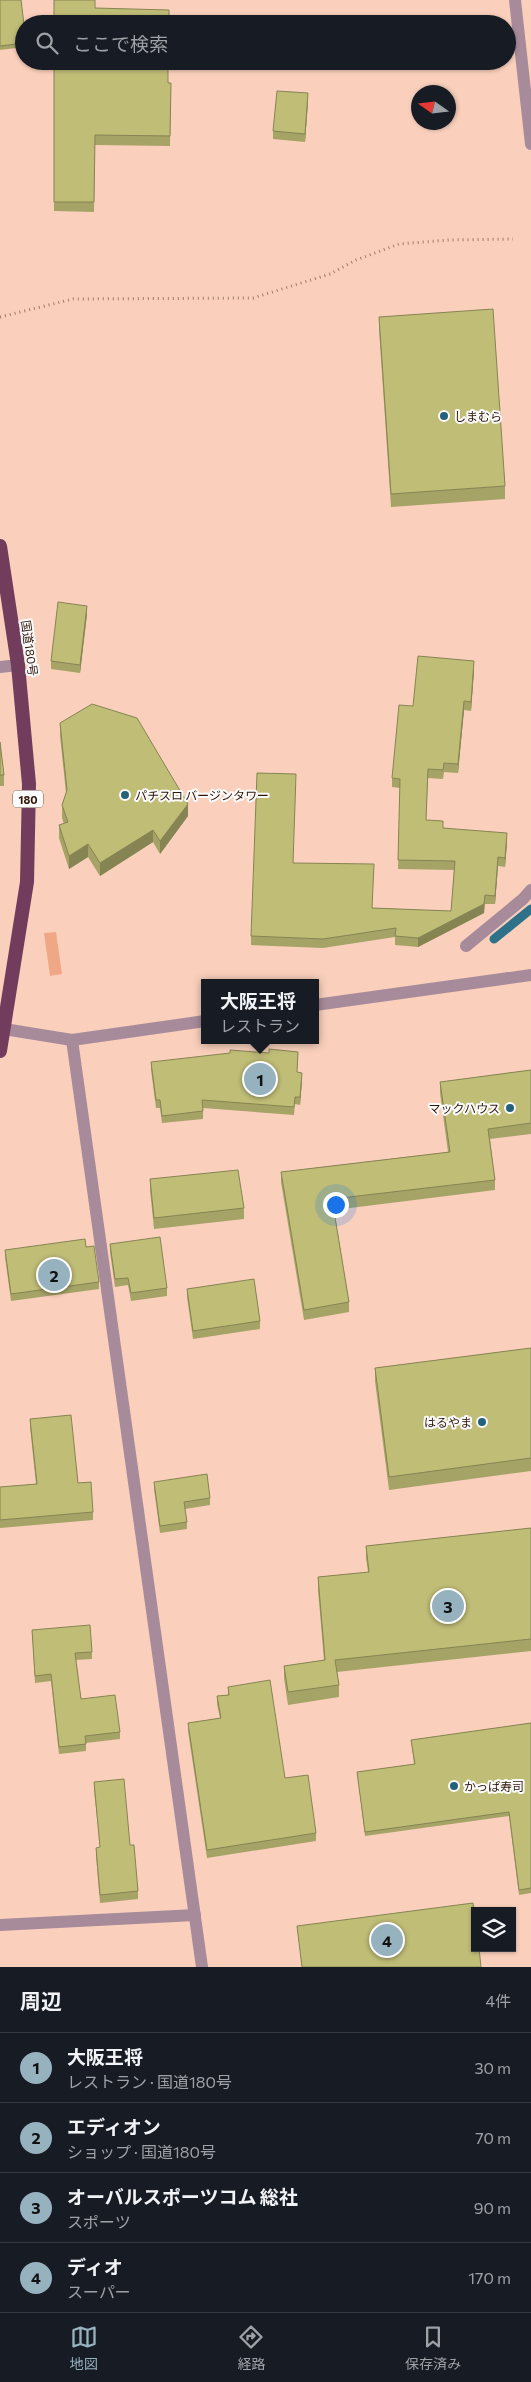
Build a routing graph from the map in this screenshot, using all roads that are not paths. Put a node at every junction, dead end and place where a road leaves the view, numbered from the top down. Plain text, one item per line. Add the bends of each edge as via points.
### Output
1 (515, 0) edge
2 (531, 144) edge
3 (0, 546) edge
4 (18, 665) junction
5 (0, 667) edge
6 (531, 890) edge
7 (466, 946) dead end
8 (531, 975) edge
9 (319, 1005) edge
10 (201, 1022) edge
11 (4, 1029) junction
12 (72, 1040) junction
13 (0, 1051) edge
14 (195, 1915) junction
15 (0, 1925) edge
16 (202, 1967) edge

1 - 2 street
3 - 4 highway, 国道180号 / 180
4 - 5 street
4 - 11 highway, 国道180号 / 180 via 29,784 27,882
6 - 7 street
8 - 9 street
10 - 12 street
11 - 12 street
11 - 13 highway, 国道180号 / 180
12 - 14 street
14 - 15 street
14 - 16 street

